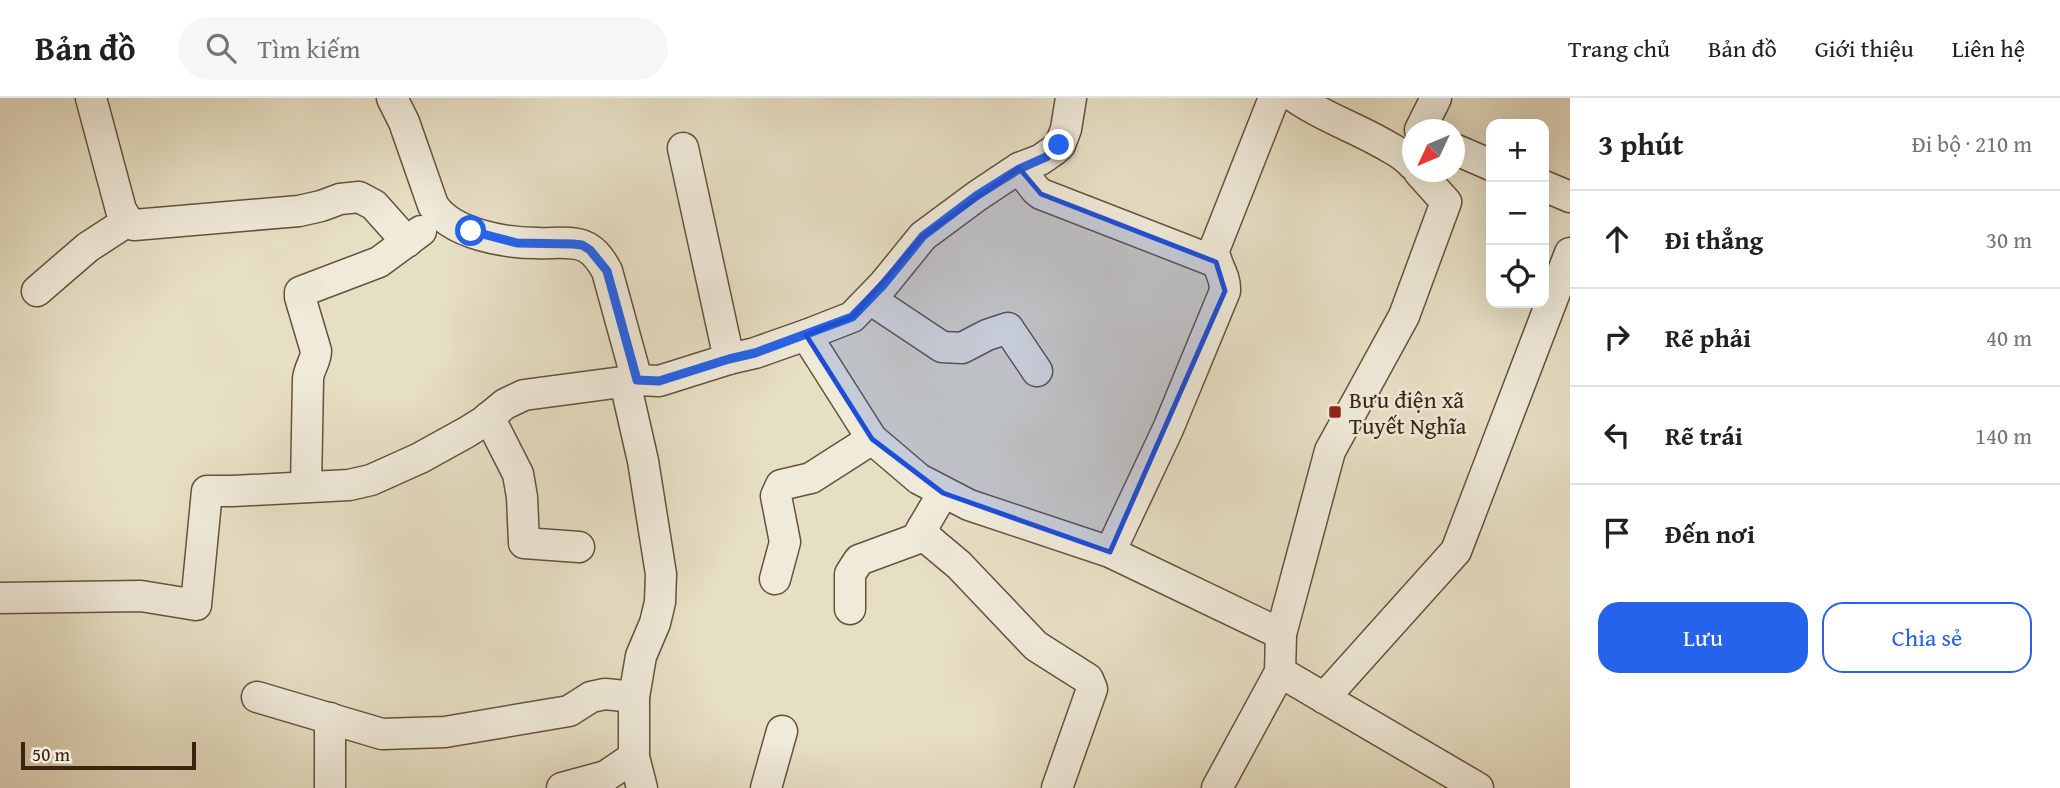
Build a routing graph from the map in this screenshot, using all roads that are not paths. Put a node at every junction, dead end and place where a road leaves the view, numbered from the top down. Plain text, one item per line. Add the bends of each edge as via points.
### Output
1 (91, 98) edge
2 (392, 98) edge
3 (1071, 98) edge
4 (1274, 98) edge
5 (1296, 98) edge
6 (1436, 98) edge
7 (1426, 119) edge
8 (683, 148) dead end
9 (1402, 153) edge
10 (1465, 154) edge
11 (1486, 163) edge
12 (1019, 169) junction
13 (1431, 182) edge
14 (1549, 189) edge
15 (1570, 197) edge
16 (440, 216) junction
17 (128, 221) junction
18 (407, 242) junction
19 (1570, 253) edge
20 (1216, 262) junction
21 (37, 291) dead end
22 (870, 299) junction
23 (806, 335) junction
24 (729, 359) junction
25 (1037, 372) dead end
26 (631, 381) junction
27 (489, 417) junction
28 (872, 439) junction
29 (306, 487) junction
30 (943, 493) junction
31 (923, 527) junction
32 (579, 547) dead end
33 (1110, 552) junction
34 (775, 579) dead end
35 (0, 598) edge
36 (850, 609) dead end
37 (1281, 634) junction
38 (1280, 672) junction
39 (257, 697) dead end
40 (634, 697) junction
41 (1324, 698) junction
42 (330, 719) junction
43 (782, 731) dead end
44 (634, 757) junction
45 (330, 788) edge
46 (562, 788) edge
47 (642, 788) edge
48 (766, 788) edge
49 (1057, 788) edge
50 (1217, 788) edge
51 (1478, 788) edge

1 - 17 street via 121,210
2 - 16 street
3 - 12 street via 1059,145 1041,160
4 - 20 street via 1214,250
5 - 9 street
6 - 7 street
8 - 24 street
10 - 11 street
12 - 20 street via 1041,194
12 - 22 street via 923,236
13 - 37 street via 1446,202 1404,316 1330,451
14 - 15 street
16 - 18 street
16 - 26 street via 498,239 582,245 590,250 607,271
17 - 18 street via 134,225 299,211 359,197 374,205
17 - 21 street via 88,247
18 - 29 street via 379,262 300,292 316,351 308,379
19 - 41 street via 1456,551
20 - 33 street via 1225,291
22 - 23 street via 852,317
22 - 25 street via 942,347 962,348 1008,328
23 - 24 street
23 - 28 street
24 - 26 street via 659,381
26 - 27 street via 524,395
26 - 40 street via 661,574 660,602
27 - 29 street via 372,480
27 - 32 street via 518,474 524,542
28 - 30 street
28 - 34 street via 811,478 781,485 776,496 785,542
29 - 35 street via 207,491 196,605 141,596
30 - 31 street
30 - 33 street
31 - 36 street via 916,540 859,561 850,574
31 - 49 street via 928,539 1036,646 1088,679 1093,689
33 - 37 street
37 - 38 street
38 - 41 street
38 - 50 street
39 - 42 street
40 - 42 street via 597,695 569,711 446,732 382,734
40 - 44 street
41 - 51 street
42 - 45 street
43 - 48 street
44 - 46 street via 606,776
44 - 47 street

